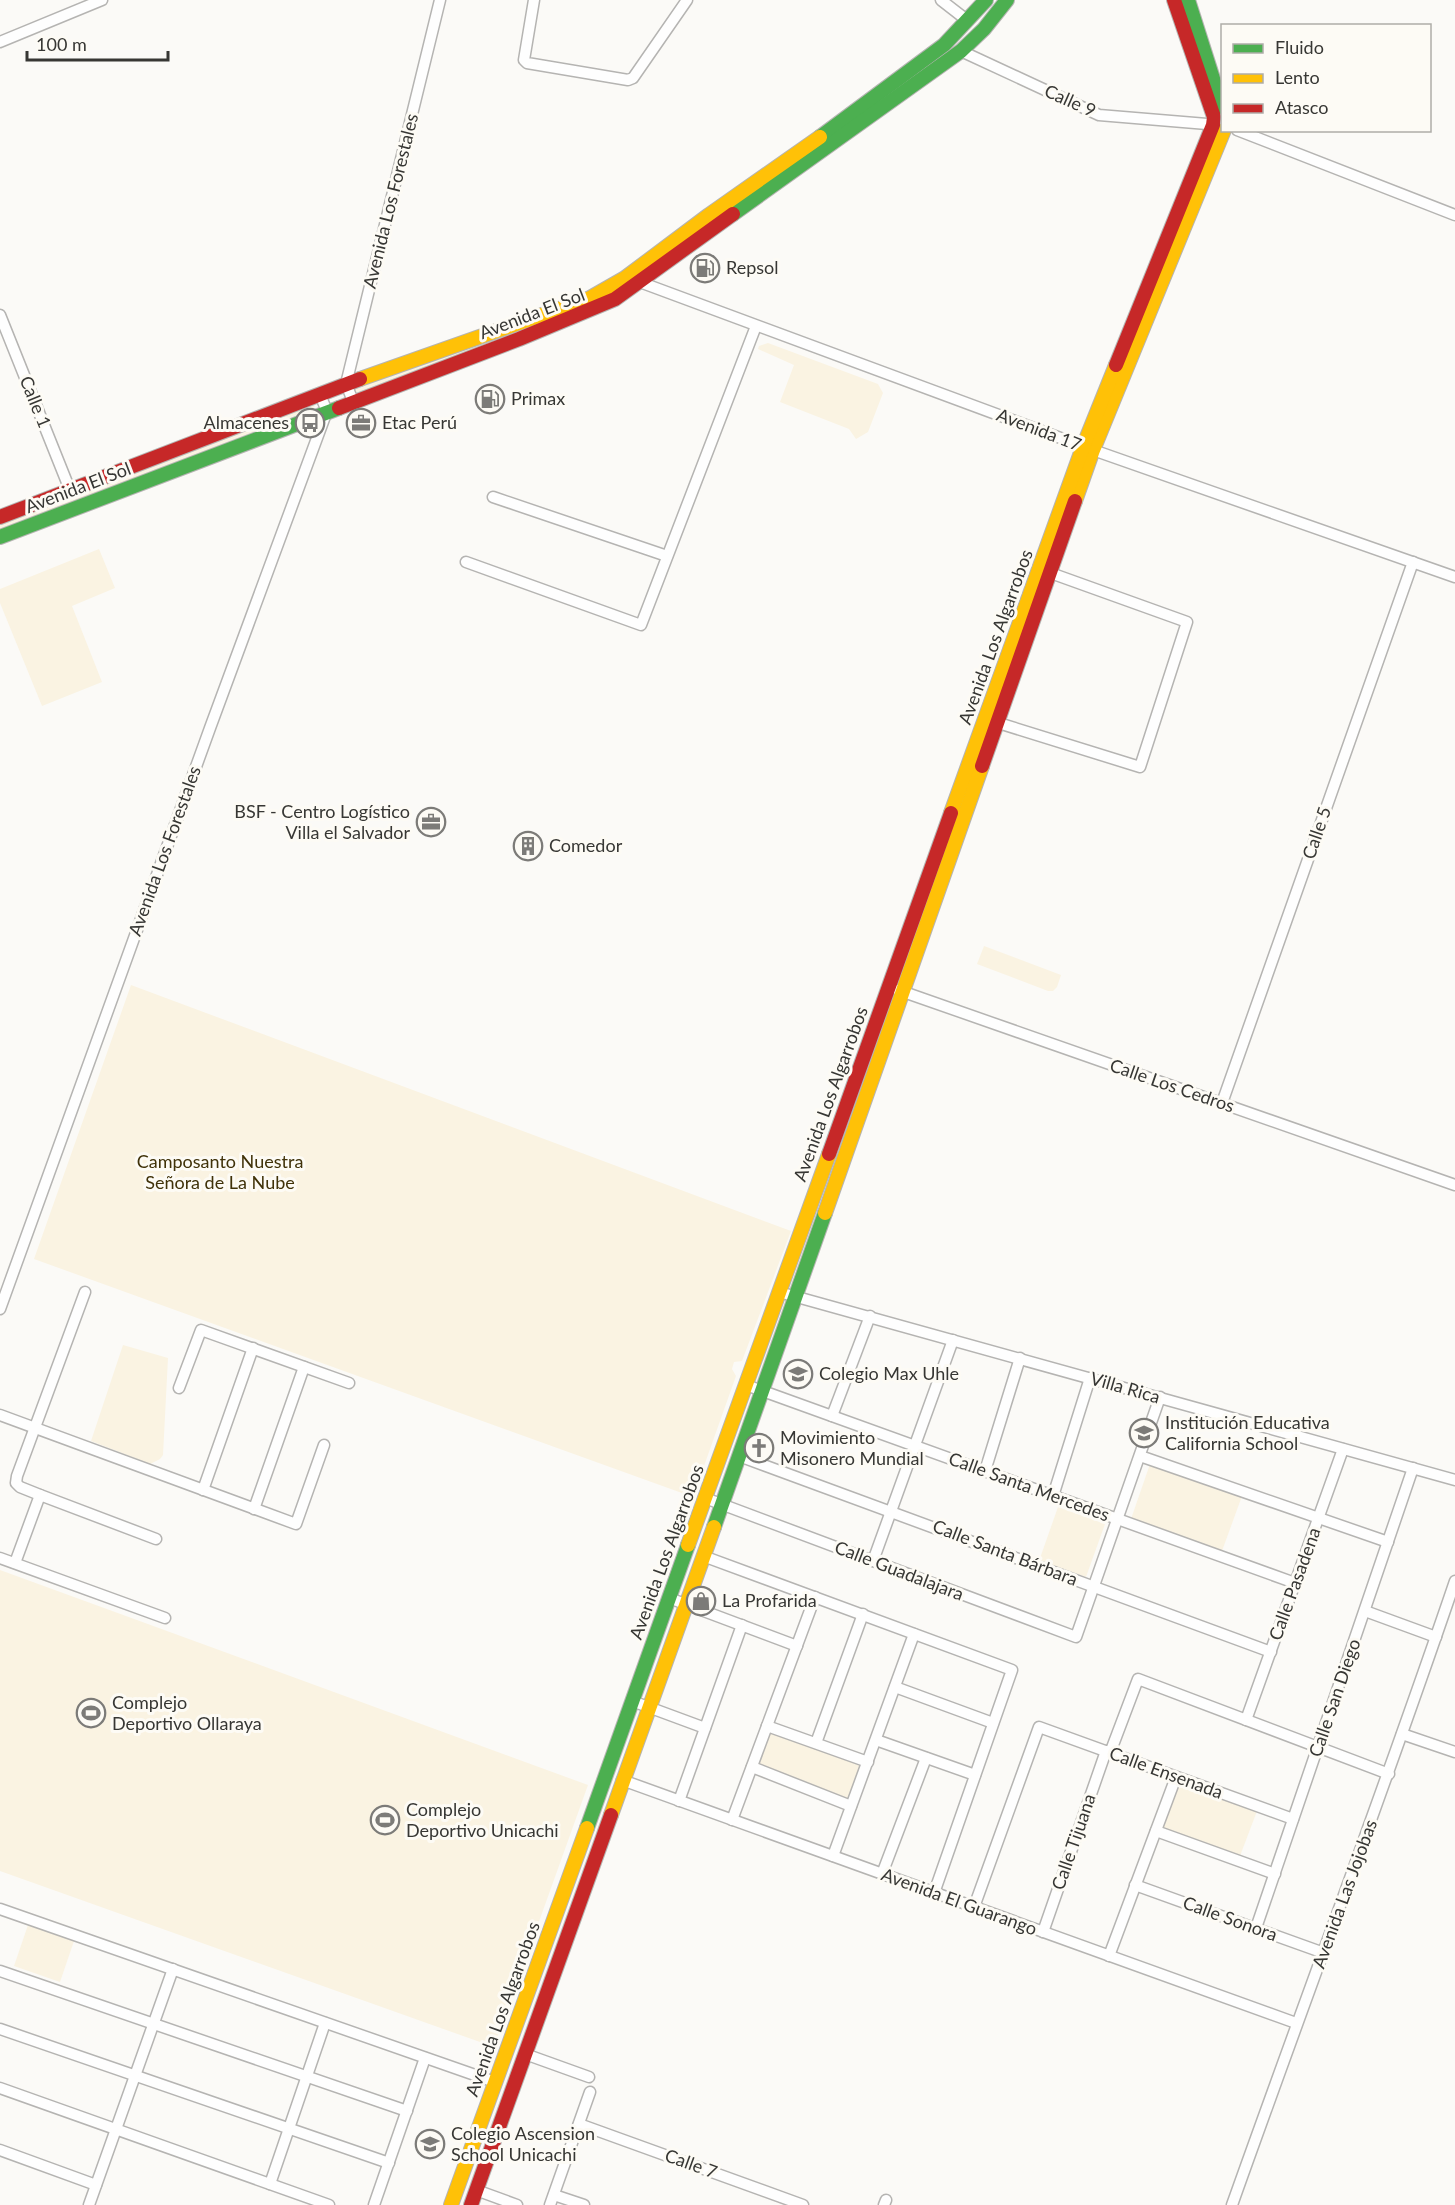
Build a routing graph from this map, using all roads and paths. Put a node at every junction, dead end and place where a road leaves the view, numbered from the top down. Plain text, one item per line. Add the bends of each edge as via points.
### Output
1 (102, 0) edge
2 (440, 0) edge
3 (534, 0) edge
4 (687, 0) edge
5 (941, 0) edge
6 (986, 0) edge
7 (1007, 0) edge
8 (1174, 0) edge
9 (1188, 0) edge
10 (968, 21) junction
11 (0, 42) edge
12 (961, 51) junction
13 (1221, 103) edge
14 (1220, 127) edge
15 (1242, 132) edge
16 (1455, 215) edge
17 (625, 278) junction
18 (640, 282) junction
19 (0, 315) edge
20 (756, 326) junction
21 (346, 384) junction
22 (320, 394) junction
23 (353, 401) junction
24 (327, 411) junction
25 (1088, 449) junction
26 (70, 490) junction
27 (493, 497) dead end
28 (0, 517) edge
29 (0, 537) edge
30 (667, 556) junction
31 (466, 562) dead end
32 (1413, 562) junction
33 (1045, 570) junction
34 (1455, 577) edge
35 (991, 721) junction
36 (896, 989) junction
37 (1222, 1103) junction
38 (1455, 1185) edge
39 (85, 1292) dead end
40 (779, 1292) junction
41 (795, 1296) junction
42 (0, 1309) edge
43 (870, 1316) junction
44 (953, 1340) junction
45 (253, 1348) junction
46 (1020, 1359) junction
47 (304, 1367) junction
48 (1090, 1378) junction
49 (349, 1383) dead end
50 (746, 1385) junction
51 (179, 1388) dead end
52 (762, 1391) junction
53 (1160, 1397) junction
54 (0, 1415) edge
55 (832, 1416) junction
56 (35, 1428) junction
57 (324, 1445) dead end
58 (915, 1446) junction
59 (1344, 1449) junction
60 (739, 1456) junction
61 (1140, 1456) junction
62 (1413, 1468) junction
63 (985, 1471) junction
64 (1455, 1480) edge
65 (203, 1490) junction
66 (40, 1495) junction
67 (1053, 1496) junction
68 (705, 1498) junction
69 (722, 1505) junction
70 (254, 1509) junction
71 (891, 1511) junction
72 (1319, 1518) junction
73 (1118, 1519) junction
74 (156, 1539) dead end
75 (1388, 1542) junction
76 (703, 1556) junction
77 (0, 1558) edge
78 (873, 1561) junction
79 (15, 1563) junction
80 (1455, 1581) edge
81 (1295, 1583) junction
82 (1094, 1586) junction
83 (815, 1597) junction
84 (669, 1598) junction
85 (686, 1604) junction
86 (1365, 1611) junction
87 (863, 1614) junction
88 (165, 1618) dead end
89 (742, 1625) junction
90 (914, 1634) junction
91 (1436, 1637) junction
92 (797, 1646) junction
93 (1271, 1652) junction
94 (895, 1687) junction
95 (632, 1701) junction
96 (648, 1707) junction
97 (1246, 1720) junction
98 (993, 1723) junction
99 (768, 1725) junction
100 (705, 1728) junction
101 (1402, 1734) junction
102 (876, 1740) junction
103 (816, 1743) junction
104 (1318, 1747) junction
105 (1108, 1752) junction
106 (1455, 1752) edge
107 (926, 1758) junction
108 (868, 1762) junction
109 (752, 1767) junction
110 (606, 1774) junction
111 (1389, 1774) junction
112 (975, 1775) junction
113 (1176, 1777) junction
114 (622, 1780) junction
115 (679, 1801) junction
116 (851, 1806) junction
117 (1293, 1819) junction
118 (732, 1820) junction
119 (1156, 1830) junction
120 (833, 1856) junction
121 (882, 1874) junction
122 (1275, 1874) junction
123 (1135, 1885) junction
124 (934, 1893) junction
125 (974, 1907) junction
126 (0, 1909) edge
127 (1256, 1928) junction
128 (1043, 1932) junction
129 (1324, 1953) junction
130 (1109, 1956) junction
131 (173, 1969) junction
132 (0, 1971) edge
133 (325, 2023) junction
134 (153, 2024) junction
135 (1296, 2024) junction
136 (0, 2029) edge
137 (525, 2054) junction
138 (425, 2058) junction
139 (135, 2076) junction
140 (307, 2077) junction
141 (589, 2077) dead end
142 (495, 2082) junction
143 (0, 2088) edge
144 (590, 2092) dead end
145 (406, 2111) junction
146 (579, 2124) junction
147 (116, 2129) junction
148 (289, 2129) junction
149 (0, 2150) edge
150 (388, 2163) junction
151 (270, 2184) junction
152 (96, 2185) junction
153 (475, 2200) edge
154 (489, 2200) edge
155 (552, 2200) edge
156 (89, 2205) edge
157 (329, 2205) edge
158 (374, 2205) edge
159 (451, 2205) edge
160 (517, 2205) edge
161 (584, 2205) edge
162 (802, 2205) edge
163 (1232, 2205) edge

1 - 11 street
2 - 21 street, Avenida Los Forestales
3 - 4 street via 524,60 527,63 628,80
5 - 10 street
6 - 10 street, Avenida El Sol
7 - 12 street, Avenida El Sol
8 - 14 street
9 - 13 street
10 - 17 street, Avenida El Sol via 944,45
12 - 14 street, Calle 9 via 1099,115
12 - 18 street, Avenida El Sol
14 - 25 street, Avenida Los Algarrobos
15 - 16 street
17 - 18 street, Avenida 17
17 - 21 street, Avenida El Sol via 590,298
18 - 20 street, Avenida 17
18 - 23 street, Avenida El Sol via 590,311
19 - 26 street, Calle 1
20 - 25 street, Avenida 17
20 - 30 street
21 - 22 street, Avenida El Sol
21 - 23 street
21 - 24 street, Avenida Los Forestales
22 - 24 street
22 - 26 street, Avenida El Sol
23 - 24 street, Avenida El Sol
24 - 29 street, Avenida El Sol
24 - 42 street, Avenida Los Forestales
25 - 32 street, Avenida 17
25 - 33 street, Avenida Los Algarrobos
26 - 28 street, Avenida El Sol
27 - 30 street
30 - 31 street via 640,625
32 - 34 street, Avenida 17
32 - 37 street, Calle 5
33 - 35 street, Avenida Los Algarrobos
33 - 35 street via 1187,622 1140,767
35 - 36 street, Avenida Los Algarrobos
36 - 37 street, Calle Los Cedros
36 - 40 street, Avenida Los Algarrobos
36 - 41 street, Avenida Los Algarrobos
37 - 38 street, Calle Los Cedros
39 - 56 street
40 - 41 street, Villa Rica
40 - 50 street, Avenida Los Algarrobos
41 - 43 street, Villa Rica
41 - 52 street, Avenida Los Algarrobos
43 - 44 street, Villa Rica
43 - 55 street
44 - 46 street, Villa Rica
44 - 58 street
45 - 47 street
45 - 51 street via 201,1330
45 - 65 street
46 - 48 street, Villa Rica
46 - 63 street
47 - 49 street
47 - 70 street
48 - 53 street, Villa Rica
48 - 67 street
50 - 52 street, Calle Santa Mercedes
50 - 68 street, Avenida Los Algarrobos
52 - 55 street, Calle Santa Mercedes
52 - 60 street, Avenida Los Algarrobos
53 - 59 street, Villa Rica
53 - 61 street
54 - 56 street
55 - 58 street, Calle Santa Mercedes
56 - 65 street
56 - 66 street via 16,1483
57 - 70 street via 296,1524
58 - 63 street, Calle Santa Mercedes
58 - 71 street
59 - 62 street, Villa Rica
59 - 72 street, Calle Pasadena
60 - 69 street, Avenida Los Algarrobos
60 - 71 street, Calle Santa Bárbara
61 - 72 street
61 - 73 street
62 - 64 street, Villa Rica
62 - 75 street, Calle San Diego
63 - 67 street, Calle Santa Mercedes
65 - 70 street
66 - 74 street
66 - 79 street
67 - 73 street, Calle Santa Mercedes
68 - 69 street, Calle Guadalajara
68 - 84 street, Avenida Los Algarrobos
69 - 76 street, Avenida Los Algarrobos
69 - 78 street, Calle Guadalajara
71 - 78 street
71 - 82 street, Calle Santa Bárbara
72 - 75 street
72 - 81 street, Calle Pasadena
73 - 81 street, Calle Santa Mercedes
73 - 82 street
75 - 86 street, Calle San Diego
76 - 83 street
76 - 85 street, Avenida Los Algarrobos
77 - 79 street
78 - 82 street, Calle Guadalajara via 1076,1637
79 - 88 street
80 - 91 street, Avenida Las Jojobas
81 - 93 street, Calle Pasadena
82 - 93 street, Calle Santa Bárbara
83 - 87 street
83 - 92 street
84 - 85 street
84 - 95 street, Avenida Los Algarrobos
85 - 89 street
85 - 96 street, Avenida Los Algarrobos
86 - 91 street
86 - 104 street, Calle San Diego
87 - 90 street
87 - 103 street
89 - 92 street
89 - 100 street
90 - 94 street
90 - 98 street via 1011,1670
91 - 101 street, Avenida Las Jojobas
92 - 99 street
93 - 97 street, Calle Pasadena
94 - 98 street
94 - 102 street
95 - 96 street
95 - 110 street, Avenida Los Algarrobos
96 - 100 street
96 - 114 street, Avenida Los Algarrobos
97 - 104 street
97 - 105 street, Calle Tijuana via 1138,1679
98 - 112 street
99 - 103 street
99 - 109 street
100 - 115 street
101 - 106 street
101 - 111 street, Avenida Las Jojobas
102 - 107 street
102 - 108 street
103 - 108 street
104 - 111 street
104 - 117 street, Calle San Diego
105 - 113 street, Calle Ensenada
105 - 125 street, Calle Ensenada via 1039,1727
105 - 128 street, Calle Tijuana
107 - 112 street
107 - 121 street
108 - 116 street
109 - 116 street
109 - 118 street
110 - 114 street
110 - 142 street, Avenida Los Algarrobos
111 - 129 street, Avenida Las Jojobas
112 - 124 street
113 - 117 street, Calle Ensenada
113 - 119 street
114 - 115 street, Avenida El Guarango
114 - 137 street, Avenida Los Algarrobos
115 - 118 street, Avenida El Guarango
116 - 120 street
117 - 122 street, Calle San Diego
118 - 120 street, Avenida El Guarango
119 - 122 street
119 - 123 street
120 - 121 street, Avenida El Guarango
121 - 124 street, Avenida El Guarango
122 - 127 street, Calle San Diego
123 - 127 street, Calle Sonora
123 - 130 street
124 - 125 street, Avenida El Guarango
125 - 128 street, Avenida El Guarango
126 - 131 street
127 - 129 street, Calle Sonora
128 - 130 street, Avenida El Guarango
129 - 135 street, Avenida Las Jojobas
130 - 135 street, Avenida El Guarango
131 - 133 street
131 - 134 street
132 - 134 street
133 - 138 street
133 - 140 street
134 - 139 street
134 - 140 street
135 - 163 street, Avenida Las Jojobas
136 - 139 street
137 - 141 street
137 - 153 street, Avenida Los Algarrobos
138 - 142 street
138 - 145 street
139 - 147 street
139 - 148 street
140 - 145 street
140 - 148 street
142 - 159 street, Avenida Los Algarrobos
143 - 147 street
144 - 146 street
145 - 150 street
146 - 155 street
146 - 162 street, Calle 7
147 - 151 street
147 - 152 street
148 - 150 street
148 - 151 street
149 - 152 street
150 - 158 street
151 - 157 street
152 - 156 street
153 - 154 street
154 - 160 street
155 - 161 street

